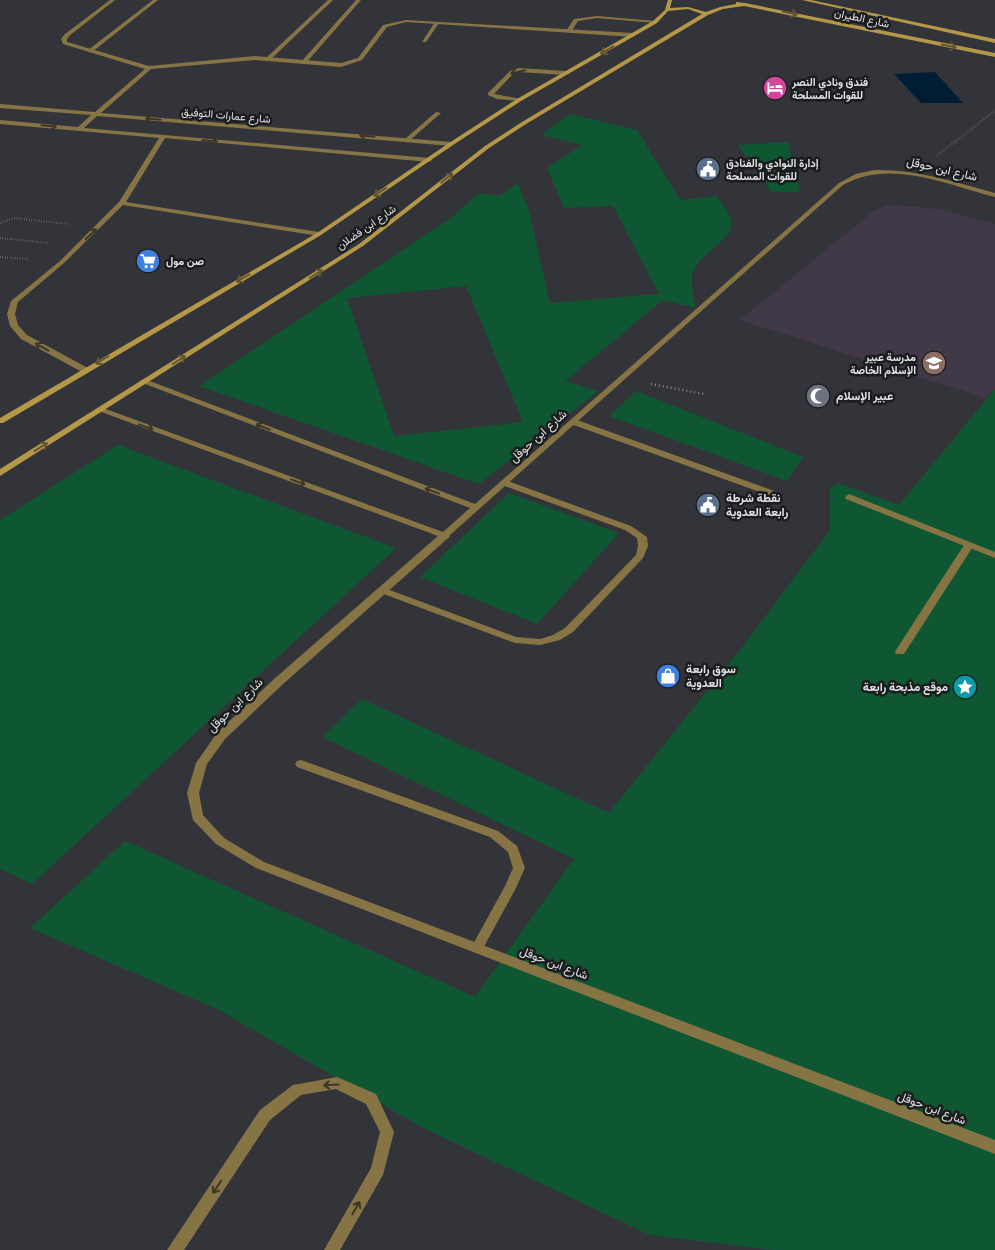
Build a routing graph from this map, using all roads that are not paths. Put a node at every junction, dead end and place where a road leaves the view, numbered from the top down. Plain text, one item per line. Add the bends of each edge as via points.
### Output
1 (113, 0) edge
2 (156, 0) edge
3 (331, 0) edge
4 (359, 0) edge
5 (670, 0) edge
6 (725, 0) edge
7 (804, 0) edge
8 (745, 4) junction
9 (667, 10) junction
10 (706, 14) junction
11 (655, 22) junction
12 (437, 23) junction
13 (569, 31) junction
14 (633, 34) junction
15 (424, 41) dead end
16 (995, 41) edge
17 (90, 51) junction
18 (995, 55) edge
19 (268, 59) junction
20 (303, 63) junction
21 (148, 68) junction
22 (566, 73) junction
23 (520, 100) junction
24 (0, 106) edge
25 (438, 113) dead end
26 (96, 114) junction
27 (0, 122) edge
28 (79, 129) junction
29 (163, 136) junction
30 (407, 140) junction
31 (451, 144) junction
32 (429, 160) junction
33 (995, 195) edge
34 (122, 203) junction
35 (319, 234) junction
36 (85, 370) junction
37 (144, 382) junction
38 (100, 410) junction
39 (0, 421) edge
40 (574, 422) junction
41 (0, 473) edge
42 (505, 484) junction
43 (777, 494) dead end
44 (849, 496) dead end
45 (477, 508) junction
46 (446, 536) junction
47 (969, 545) junction
48 (995, 555) edge
49 (384, 591) junction
50 (900, 652) dead end
51 (301, 764) dead end
52 (477, 948) junction
53 (995, 1147) edge
54 (175, 1250) edge
55 (332, 1250) edge

1 - 17 street via 64,39 65,43
2 - 17 street
3 - 19 street
4 - 20 street
5 - 9 street, شارع ابن فضلان
6 - 8 street, شارع الطيران
7 - 16 street, شارع الطيران
8 - 10 street, شارع ابن فضلان via 727,6
8 -> 18 street, شارع الطيران
9 - 10 street via 688,8
9 - 11 street, شارع ابن فضلان
37 -> 10 street, شارع ابن فضلان via 361,245 494,142
11 - 13 street via 588,17 576,20
11 - 14 street, شارع ابن فضلان
12 - 13 street
12 - 15 street
12 - 20 street via 406,21 386,26 360,59 353,63
13 - 14 street
14 -> 22 street, شارع ابن فضلان
17 - 21 street
19 - 20 street
19 - 21 street
21 - 26 street
22 - 23 street, شارع ابن فضلان
22 -> 23 street via 518,70 490,94
23 - 31 street, شارع ابن فضلان
24 - 26 street, شارع عمارات التوفيق
25 - 30 street
26 - 28 street
30 -> 26 street, شارع عمارات التوفيق
27 -> 28 street
28 - 29 street
29 -> 32 street
29 - 34 street
30 - 31 street, شارع عمارات التوفيق
31 - 32 street, شارع ابن فضلان
32 -> 35 street, شارع ابن فضلان
33 - 40 street, شارع ابن حوقل via 912,174 876,172 841,184
34 - 35 street
36 -> 34 street via 24,337 14,326 11,314 15,301 78,247
35 -> 36 street, شارع ابن فضلان
36 - 39 street, شارع ابن فضلان
37 - 38 street, شارع ابن فضلان
45 -> 37 street
41 -> 38 street, شارع ابن فضلان
38 -> 46 street
40 - 42 street, شارع ابن حوقل
40 - 43 street
42 - 45 street, شارع ابن حوقل
42 - 49 street via 628,528 642,536 644,546 640,556 569,630 540,642 515,640
44 - 47 street
45 - 46 street, شارع ابن حوقل
46 - 49 street, شارع ابن حوقل
47 - 48 street
47 - 50 street
49 - 52 street, شارع ابن حوقل via 221,736 202,763 192,793 197,817 220,841 260,865
51 - 52 street via 494,834 512,848 518,868 511,888
52 - 53 street, شارع ابن حوقل
55 -> 54 street via 378,1170 387,1132 371,1099 337,1083 298,1089 266,1115

